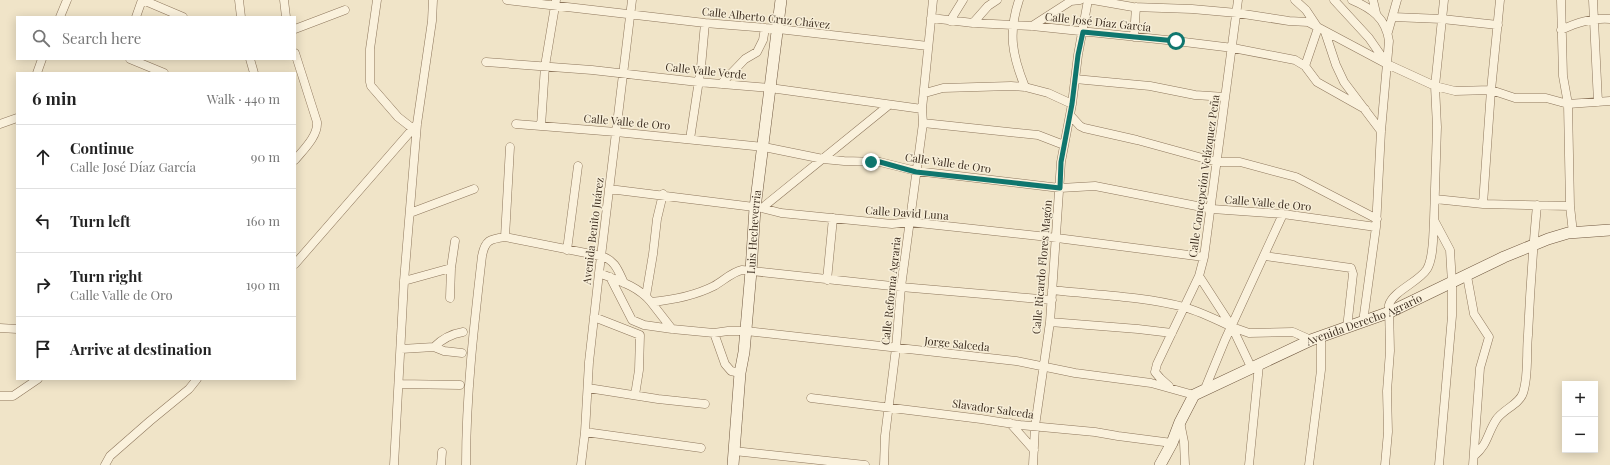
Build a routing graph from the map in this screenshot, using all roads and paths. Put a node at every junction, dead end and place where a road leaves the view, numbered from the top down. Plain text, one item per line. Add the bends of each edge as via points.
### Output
1 (67, 0) edge
2 (142, 0) edge
3 (239, 0) edge
4 (284, 0) edge
5 (377, 0) edge
6 (433, 0) edge
7 (507, 0) edge
8 (632, 0) edge
9 (781, 0) edge
10 (933, 0) edge
11 (963, 0) edge
12 (997, 0) edge
13 (1019, 0) edge
14 (1080, 0) edge
15 (1088, 0) edge
16 (1093, 0) edge
17 (1238, 0) edge
18 (1295, 0) edge
19 (1334, 0) edge
20 (1352, 0) edge
21 (1373, 0) edge
22 (1397, 0) edge
23 (1444, 0) edge
24 (1500, 0) edge
25 (1561, 0) edge
26 (1593, 0) edge
27 (556, 3) edge
28 (1136, 7) junction
29 (345, 10) dead end
30 (1237, 13) junction
31 (1376, 13) junction
32 (631, 14) junction
33 (60, 16) edge
34 (136, 16) edge
35 (181, 16) edge
36 (242, 16) edge
37 (286, 16) edge
38 (1393, 17) junction
39 (931, 18) junction
40 (1442, 19) junction
41 (1610, 19) edge
42 (950, 20) junction
43 (1594, 20) junction
44 (705, 23) junction
45 (972, 23) junction
46 (1012, 25) junction
47 (1498, 25) junction
48 (1032, 26) junction
49 (765, 28) junction
50 (296, 29) edge
51 (778, 29) junction
52 (1321, 30) junction
53 (1561, 30) junction
54 (1083, 32) junction
55 (1388, 32) junction
56 (1134, 37) junction
57 (928, 46) junction
58 (1233, 48) junction
59 (296, 56) edge
60 (42, 60) edge
61 (132, 60) edge
62 (250, 60) edge
63 (486, 62) dead end
64 (1387, 64) junction
65 (545, 66) junction
66 (1305, 66) junction
67 (37, 72) edge
68 (162, 72) edge
69 (254, 72) edge
70 (622, 73) junction
71 (1075, 79) junction
72 (698, 82) junction
73 (721, 84) junction
74 (1435, 86) junction
75 (1025, 87) junction
76 (770, 88) junction
77 (1490, 90) junction
78 (925, 94) junction
79 (1226, 97) junction
80 (1610, 101) edge
81 (1598, 102) junction
82 (1072, 104) junction
83 (1568, 104) junction
84 (889, 105) junction
85 (922, 109) junction
86 (1365, 109) junction
87 (1070, 115) junction
88 (16, 118) edge
89 (923, 123) junction
90 (0, 124) edge
91 (516, 124) dead end
92 (415, 126) junction
93 (541, 126) junction
94 (1382, 131) junction
95 (616, 132) junction
96 (690, 139) junction
97 (1064, 145) junction
98 (510, 147) dead end
99 (764, 147) junction
100 (296, 159) edge
101 (823, 159) junction
102 (1217, 162) junction
103 (578, 166) dead end
104 (916, 172) junction
105 (1060, 188) junction
106 (474, 189) dead end
107 (609, 189) junction
108 (663, 194) junction
109 (1435, 199) junction
110 (1483, 204) junction
111 (1537, 205) junction
112 (1570, 206) junction
113 (759, 208) junction
114 (1212, 209) junction
115 (410, 213) junction
116 (1283, 214) junction
117 (832, 218) junction
118 (1434, 220) junction
119 (909, 222) junction
120 (1376, 223) junction
121 (1610, 230) edge
122 (1573, 233) junction
123 (505, 237) junction
124 (1057, 238) junction
125 (455, 241) dead end
126 (1533, 245) junction
127 (567, 250) junction
128 (601, 256) junction
129 (1264, 256) junction
130 (1204, 257) junction
131 (296, 263) edge
132 (451, 268) junction
133 (752, 271) junction
134 (599, 273) junction
135 (1200, 276) junction
136 (1467, 276) junction
137 (610, 277) junction
138 (827, 280) junction
139 (404, 281) junction
140 (624, 283) junction
141 (1452, 283) junction
142 (901, 287) junction
143 (1052, 290) junction
144 (450, 298) dead end
145 (648, 299) junction
146 (1052, 300) junction
147 (1184, 308) junction
148 (1390, 312) junction
149 (594, 317) junction
150 (632, 320) junction
151 (1050, 322) junction
152 (1363, 322) junction
153 (1232, 327) junction
154 (0, 328) edge
155 (1347, 328) junction
156 (16, 329) edge
157 (672, 329) junction
158 (746, 331) junction
159 (463, 332) dead end
160 (714, 333) junction
161 (1172, 333) junction
162 (640, 335) junction
163 (1316, 339) junction
164 (434, 347) junction
165 (896, 348) junction
166 (401, 349) junction
167 (462, 353) dead end
168 (1044, 367) junction
169 (1255, 367) junction
170 (740, 373) junction
171 (37, 380) edge
172 (196, 380) edge
173 (399, 384) junction
174 (460, 386) dead end
175 (1171, 387) junction
176 (588, 388) junction
177 (1199, 393) junction
178 (635, 395) junction
179 (0, 396) edge
180 (811, 398) dead end
181 (705, 404) dead end
182 (888, 407) junction
183 (1180, 422) junction
184 (1010, 423) junction
185 (1035, 426) junction
186 (585, 432) junction
187 (1172, 443) junction
188 (701, 448) dead end
189 (1034, 450) junction
190 (734, 451) junction
191 (442, 452) dead end
192 (1474, 456) junction
193 (105, 465) edge
194 (394, 465) edge
195 (441, 465) edge
196 (466, 465) edge
197 (581, 465) edge
198 (733, 465) edge
199 (865, 465) edge
200 (884, 465) edge
201 (1033, 465) edge
202 (1160, 465) edge
203 (1185, 465) edge
204 (1249, 465) edge
205 (1309, 465) edge
206 (1385, 465) edge
207 (1439, 465) edge
208 (1473, 465) edge

1 - 33 street
2 - 34 street
2 - 35 street
3 - 36 street
4 - 37 street
5 - 92 street via 370,49 370,82 398,117
6 - 92 street
7 - 27 street, Calle Alberto Cruz Chávez
8 - 32 street, Avenida Benito Juárez
9 - 51 street, Luis Hecheverria
10 - 39 street, Calle Reforma Agraria
11 - 42 street
12 - 45 street
13 - 46 street
14 - 48 street via 1071,1
15 - 54 street, Calle Ricardo Flores Magón
16 - 28 street
17 - 30 street, Calle Concepción Velázquez Peña
18 - 52 street
19 - 64 street
20 - 31 street
21 - 31 street
22 - 38 street
23 - 40 street
24 - 47 street
25 - 53 street
26 - 43 street
27 - 32 street, Calle Alberto Cruz Chávez
27 - 65 street
28 - 30 street
28 - 56 street
29 - 50 street
30 - 52 street via 1308,22
30 - 58 street, Calle Concepción Velázquez Peña
31 - 55 street
32 - 44 street, Calle Alberto Cruz Chávez
32 - 70 street, Avenida Benito Juárez
38 - 40 street
38 - 55 street
39 - 42 street, Calle José Díaz García
39 - 57 street, Calle Reforma Agraria
40 - 47 street
40 - 74 street
41 - 43 street
42 - 45 street, Calle José Díaz García
43 - 53 street via 1578,22
43 - 81 street
44 - 49 street, Calle Alberto Cruz Chávez
44 - 72 street
45 - 46 street, Calle José Díaz García
46 - 48 street, Calle José Díaz García
46 - 75 street via 1011,38 1016,66
47 - 77 street
48 - 54 street, Calle José Díaz García
49 - 51 street, Calle Alberto Cruz Chávez
49 - 73 street via 757,52 745,59
51 - 57 street, Calle Alberto Cruz Chávez
51 - 76 street, Luis Hecheverria
52 - 64 street
52 - 66 street
52 - 86 street via 1344,82
53 - 83 street via 1563,76
54 - 56 street, Calle José Díaz García
54 - 71 street, Calle Ricardo Flores Magón
55 - 64 street
56 - 58 street, Calle José Díaz García
57 - 78 street, Calle Reforma Agraria
58 - 66 street, Calle José Díaz García via 1295,60
58 - 79 street, Calle Concepción Velázquez Peña
59 - 100 street via 317,122 317,128
60 - 67 street
61 - 68 street
62 - 69 street
63 - 65 street, Calle Valle Verde
64 - 74 street
64 - 94 street
65 - 70 street, Calle Valle Verde
65 - 93 street
66 - 86 street via 1316,82
70 - 72 street, Calle Valle Verde
70 - 95 street, Avenida Benito Juárez
71 - 79 street
71 - 82 street, Calle Ricardo Flores Magón
72 - 73 street, Calle Valle Verde
72 - 96 street
73 - 76 street, Calle Valle Verde
74 - 77 street via 1455,91
74 - 109 street
75 - 78 street via 943,88
75 - 82 street via 1048,93
76 - 84 street, Calle Valle Verde
76 - 99 street, Luis Hecheverria
77 - 83 street via 1515,98 1546,98
77 - 110 street
78 - 85 street, Calle Reforma Agraria
79 - 102 street, Calle Concepción Velázquez Peña
80 - 81 street
81 - 83 street
82 - 87 street, Calle Ricardo Flores Magón
83 - 112 street
84 - 85 street, Calle Valle Verde
84 - 101 street
85 - 89 street, Calle Reforma Agraria
86 - 94 street
87 - 97 street, Calle Ricardo Flores Magón
87 - 102 street via 1084,128
88 - 90 street
89 - 97 street via 1038,135
89 - 104 street, Calle Reforma Agraria
91 - 93 street, Calle Valle de Oro
92 - 115 street
92 - 131 street
93 - 95 street, Calle Valle de Oro
94 - 120 street
95 - 96 street, Calle Valle de Oro
95 - 107 street, Avenida Benito Juárez
96 - 99 street, Calle Valle de Oro
97 - 105 street, Calle Ricardo Flores Magón
98 - 123 street
99 - 101 street, Calle Valle de Oro
99 - 113 street, Luis Hecheverria
101 - 104 street, Calle Valle de Oro via 880,162
101 - 113 street
102 - 114 street, Calle Concepción Velázquez Peña
102 - 120 street via 1240,162 1296,177
103 - 127 street
104 - 105 street, Calle Valle de Oro
104 - 119 street, Calle Reforma Agraria
105 - 114 street, Calle Valle de Oro via 1095,186
105 - 124 street, Calle Ricardo Flores Magón
106 - 115 street
107 - 108 street, Calle David Luna
107 - 128 street, Avenida Benito Juárez
108 - 113 street, Calle David Luna
108 - 145 street via 657,219
109 - 110 street
109 - 118 street
110 - 111 street
111 - 112 street
111 - 126 street
112 - 122 street
113 - 117 street, Calle David Luna
113 - 133 street, Luis Hecheverria
114 - 116 street, Calle Valle de Oro
114 - 130 street, Calle Concepción Velázquez Peña
115 - 139 street
116 - 120 street, Calle Valle de Oro
116 - 129 street
117 - 119 street, Calle David Luna via 892,224
117 - 138 street
118 - 141 street via 1450,250
118 - 148 street via 1431,260 1427,269 1390,301
119 - 124 street, Calle David Luna
119 - 142 street, Calle Reforma Agraria
120 - 152 street
121 - 122 street, Avenida Derecho Agrario
122 - 126 street, Avenida Derecho Agrario
123 - 127 street
123 - 196 street via 487,242 482,256 472,341
124 - 130 street, Calle David Luna
124 - 143 street, Calle Ricardo Flores Magón
125 - 132 street
126 - 136 street, Avenida Derecho Agrario
126 - 192 street via 1526,382 1523,394 1497,418 1485,445
127 - 128 street
128 - 134 street, Avenida Benito Juárez
128 - 140 street via 610,259
129 - 153 street
129 - 155 street via 1351,268 1353,274
130 - 135 street, Calle Concepción Velázquez Peña
132 - 139 street
132 - 144 street
133 - 138 street
133 - 145 street via 737,271 713,286 685,297
133 - 158 street, Luis Hecheverria
134 - 137 street
134 - 149 street, Avenida Benito Juárez
135 - 147 street, Calle Concepción Velázquez Peña
135 - 153 street
136 - 141 street, Avenida Derecho Agrario
136 - 192 street via 1474,314 1489,337 1480,368
137 - 140 street
137 - 150 street
138 - 142 street
139 - 166 street
140 - 145 street
141 - 148 street, Avenida Derecho Agrario
141 - 207 street via 1452,316
142 - 146 street
142 - 165 street, Calle Reforma Agraria
143 - 146 street, Calle Ricardo Flores Magón
143 - 147 street via 1158,301
145 - 157 street
146 - 151 street, Calle Ricardo Flores Magón
147 - 153 street
147 - 161 street, Calle Concepción Velázquez Peña
148 - 152 street, Avenida Derecho Agrario
148 - 206 street
149 - 162 street
149 - 176 street, Avenida Benito Juárez
150 - 157 street, Jorge Salceda via 644,325
150 - 162 street
151 - 161 street
151 - 168 street, Calle Ricardo Flores Magón
152 - 155 street, Avenida Derecho Agrario
153 - 163 street via 1249,333 1293,332
153 - 169 street
153 - 177 street
154 - 156 street
155 - 163 street, Avenida Derecho Agrario
157 - 160 street, Jorge Salceda
158 - 160 street, Jorge Salceda
158 - 165 street, Jorge Salceda
158 - 170 street, Luis Hecheverria
159 - 164 street via 442,339
160 - 170 street via 725,364 731,371
161 - 175 street, Calle Concepción Velázquez Peña via 1155,372
162 - 178 street via 640,364
163 - 169 street, Avenida Derecho Agrario
163 - 205 street via 1321,370
164 - 166 street
164 - 167 street
165 - 168 street, Jorge Salceda via 1016,361
165 - 182 street, Calle Reforma Agraria
166 - 173 street
168 - 175 street, Jorge Salceda
168 - 185 street, Calle Ricardo Flores Magón
169 - 177 street, Avenida Derecho Agrario
169 - 204 street
170 - 190 street, Luis Hecheverria
171 - 179 street via 13,396
172 - 193 street via 110,456
173 - 174 street
173 - 194 street
175 - 177 street, Jorge Salceda
176 - 178 street
176 - 186 street, Avenida Benito Juárez
177 - 183 street
178 - 181 street
180 - 182 street, Slavador Salceda
182 - 184 street, Slavador Salceda
182 - 200 street, Calle Reforma Agraria
183 - 187 street
183 - 203 street
184 - 185 street, Slavador Salceda
184 - 189 street
185 - 187 street, Slavador Salceda
185 - 189 street, Calle Ricardo Flores Magón
186 - 188 street
186 - 197 street, Avenida Benito Juárez
187 - 202 street
189 - 201 street, Calle Ricardo Flores Magón
190 - 198 street, Luis Hecheverria
190 - 199 street
191 - 195 street
192 - 208 street

